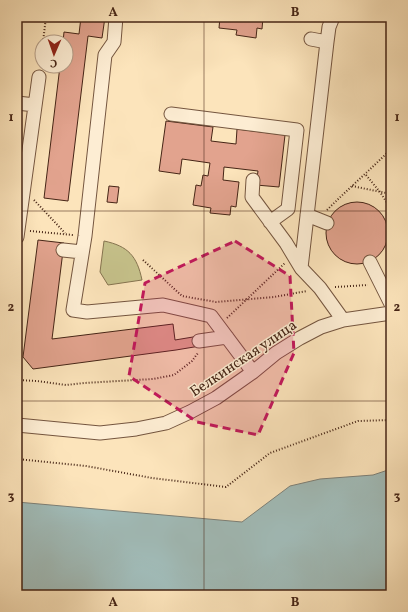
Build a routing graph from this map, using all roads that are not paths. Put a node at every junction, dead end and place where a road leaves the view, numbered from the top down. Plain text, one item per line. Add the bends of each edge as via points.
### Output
1 (116, 17) edge
2 (334, 17) edge
3 (311, 39) dead end
4 (327, 42) junction
5 (39, 77) dead end
6 (17, 103) edge
7 (35, 105) junction
8 (171, 114) dead end
9 (22, 172) edge
10 (253, 180) dead end
11 (270, 222) junction
12 (18, 233) edge
13 (63, 250) dead end
14 (82, 252) junction
15 (370, 262) dead end
16 (301, 268) junction
17 (391, 304) edge
18 (391, 313) edge
19 (343, 320) junction
20 (223, 332) junction
21 (204, 340) road end
22 (253, 372) junction
23 (17, 424) edge

1 - 14 street via 114,42 105,55
2 - 4 street via 329,27
3 - 4 street
4 - 16 street via 317,219
5 - 7 street
6 - 7 street
7 - 9 street
8 - 11 street via 297,130 288,209
9 - 12 street via 23,193
10 - 11 street via 252,197
11 - 16 street
13 - 14 street
14 - 20 street via 73,310 87,312 163,306 211,316
15 - 17 street
16 - 19 street via 320,288
18 - 19 street, Белкинская улица
19 - 22 street, Белкинская улица via 321,327 300,338
20 - 21 street
20 - 22 street
22 - 23 street, Белкинская улица via 216,398 166,423 100,433

